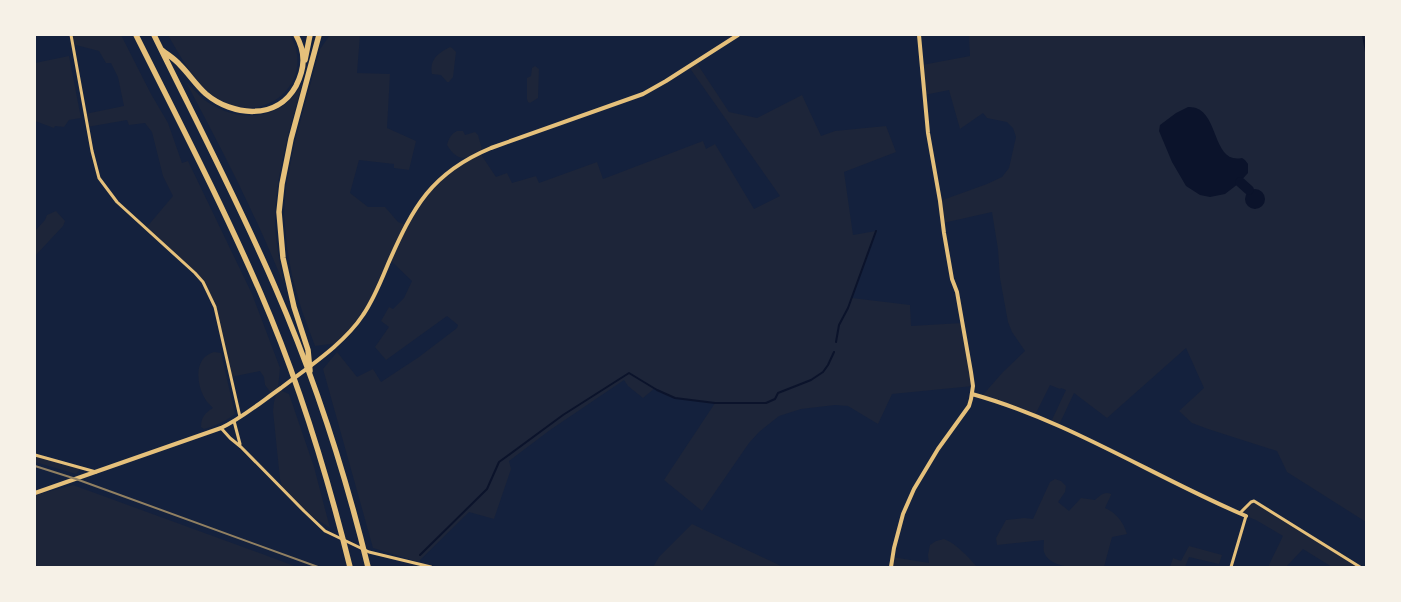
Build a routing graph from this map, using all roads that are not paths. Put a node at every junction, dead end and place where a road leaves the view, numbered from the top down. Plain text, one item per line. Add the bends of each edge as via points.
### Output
1 (71, 35) edge
2 (136, 35) edge
3 (154, 35) edge
4 (296, 35) edge
5 (310, 35) edge
6 (738, 35) edge
7 (919, 35) edge
8 (319, 37) edge
9 (160, 49) junction
10 (304, 62) junction
11 (311, 378) junction
12 (972, 394) junction
13 (240, 417) junction
14 (234, 421) junction
15 (221, 428) junction
16 (242, 447) junction
17 (35, 455) edge
18 (97, 472) junction
19 (35, 494) edge
20 (1240, 514) junction
21 (1246, 516) joint
22 (350, 567) edge
23 (368, 567) edge
24 (431, 567) edge
25 (891, 567) edge
26 (1231, 567) edge
27 (1360, 567) edge

1 - 13 street via 99,178 117,202 203,282 215,307
2 - 22 highway via 207,176 262,296 321,458
3 - 9 highway
4 - 10 highway
5 - 10 highway
6 - 13 street via 643,94 491,148 455,167 430,188 410,217 357,324 338,343
7 - 12 street via 927,128 971,372
8 - 11 highway via 291,139 279,212 283,258 308,350
9 - 10 highway via 180,65 207,95 249,112 264,111 283,102 296,86
9 - 11 highway via 249,228
11 - 23 highway via 337,454
12 - 20 street via 1059,425
12 - 25 street via 969,406 914,489 903,514
13 - 14 street
14 - 15 street
14 - 16 street
15 - 16 street
15 - 18 street
16 - 24 street via 325,531 369,552
17 - 18 street
18 - 19 street
20 - 21 street
20 - 27 street via 1254,501
21 - 26 street

